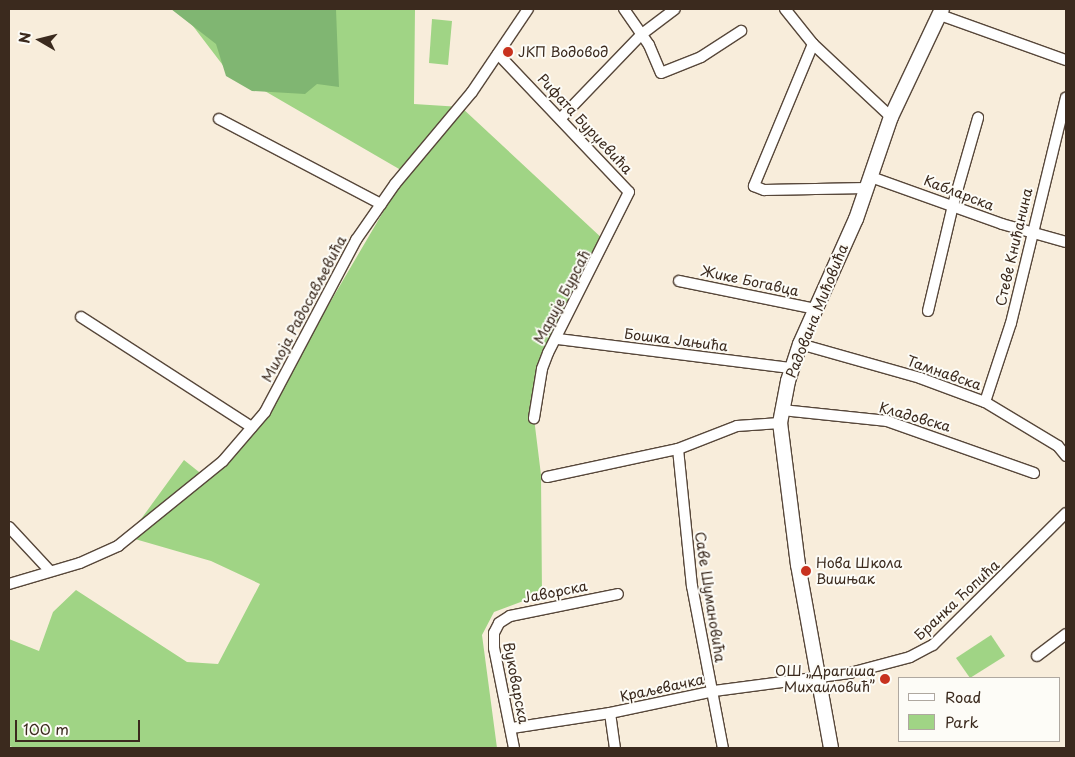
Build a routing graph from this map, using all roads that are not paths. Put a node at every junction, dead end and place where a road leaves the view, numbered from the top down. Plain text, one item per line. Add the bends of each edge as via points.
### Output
1 (528, 9) edge
2 (624, 9) edge
3 (675, 9) edge
4 (785, 9) edge
5 (941, 12) edge
6 (741, 31) dead end
7 (642, 34) junction
8 (814, 44) junction
9 (498, 54) junction
10 (1066, 60) edge
11 (1066, 98) edge
12 (891, 117) junction
13 (562, 118) junction
14 (978, 118) dead end
15 (219, 119) dead end
16 (869, 182) junction
17 (629, 192) joint
18 (381, 204) junction
19 (953, 205) junction
20 (1030, 233) junction
21 (1066, 242) edge
22 (679, 281) dead end
23 (815, 309) junction
24 (928, 311) dead end
25 (81, 317) dead end
26 (558, 339) junction
27 (800, 344) junction
28 (792, 368) junction
29 (985, 402) junction
30 (781, 417) junction
31 (534, 418) dead end
32 (252, 427) junction
33 (678, 449) junction
34 (1066, 456) edge
35 (1034, 473) dead end
36 (547, 477) dead end
37 (1066, 513) edge
38 (9, 527) edge
39 (49, 570) junction
40 (9, 584) edge
41 (618, 594) dead end
42 (499, 624) joint
43 (1066, 634) edge
44 (1037, 656) dead end
45 (819, 677) junction
46 (714, 691) junction
47 (610, 713) junction
48 (512, 728) junction
49 (514, 748) edge
50 (615, 748) edge
51 (723, 748) edge
52 (831, 748) edge

1 - 9 street, Милоја Радосављевића
2 - 7 street
3 - 7 street
4 - 8 street
5 - 10 street
5 - 12 street, Радована Мићовића
6 - 7 street via 701,57 661,73
7 - 13 street
8 - 12 street
8 - 16 street, Кабларска via 754,186 764,190
9 - 13 street, Рифата Бурџевића
9 - 18 street, Милоја Радосављевића via 461,107
11 - 20 street, Стеве Книћанина
12 - 16 street, Радована Мићовића
13 - 17 street, Рифата Бурџевића
14 - 19 street
15 - 18 street
16 - 19 street, Кабларска
16 - 23 street, Радована Мићовића
17 - 26 street, Марије Бурсаћ
18 - 32 street, Милоја Радосављевића via 356,240 295,361 265,412
19 - 20 street, Кабларска
19 - 24 street
20 - 21 street, Кабларска
20 - 29 street, Стеве Книћанина via 1011,323
22 - 23 street, Жике Богавца
23 - 27 street, Радована Мићовића
25 - 32 street
26 - 28 street, Бошка Јањића
26 - 31 street, Марије Бурсаћ via 542,369
27 - 28 street, Радована Мићовића
27 - 29 street, Тамнавска via 920,378
28 - 30 street, Радована Мићовића
29 - 34 street, Тамнавска via 1058,446
30 - 33 street, Кладовска via 737,426
30 - 35 street, Кладовска via 887,421
30 - 45 street, Радована Мићовића via 798,565
32 - 39 street, Милоја Радосављевића via 223,461 127,540 87,560
33 - 36 street, Кладовска
33 - 46 street, Саве Шумановића via 692,586
37 - 45 street, Бранка Ћопића via 933,645 890,663
38 - 39 street
39 - 40 street, Милоја Радосављевића
41 - 42 street, Јаворска via 510,616
42 - 48 street, Вуковарска via 494,634 494,648
43 - 44 street
45 - 46 street, Краљевачка
45 - 52 street, Радована Мићовића
46 - 47 street, Краљевачка
46 - 51 street, Саве Шумановића
47 - 48 street, Краљевачка
47 - 50 street
48 - 49 street, Вуковарска

